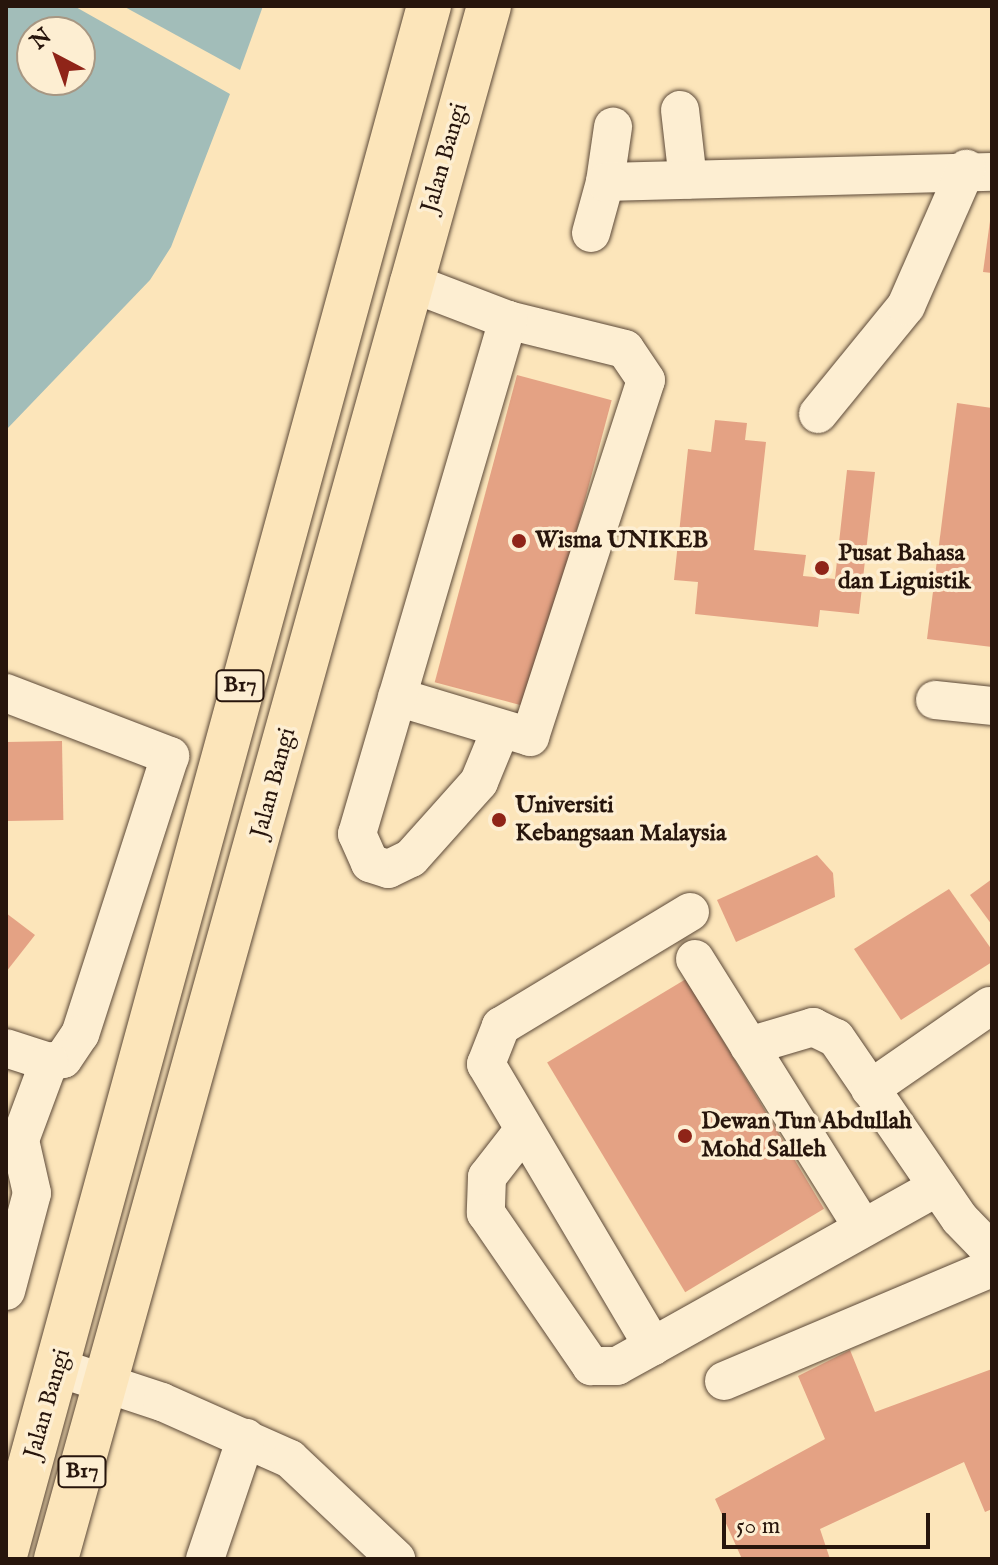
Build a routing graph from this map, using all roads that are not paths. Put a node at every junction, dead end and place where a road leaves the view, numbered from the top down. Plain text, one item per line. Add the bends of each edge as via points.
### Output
1 (429, 6) edge
2 (489, 6) edge
3 (680, 110) dead end
4 (613, 127) dead end
5 (979, 171) edge
6 (688, 180) junction
7 (605, 182) junction
8 (591, 233) dead end
9 (409, 282) junction
10 (508, 320) junction
11 (818, 414) dead end
12 (6, 693) edge
13 (397, 697) junction
14 (935, 700) dead end
15 (992, 706) edge
16 (500, 731) junction
17 (690, 912) dead end
18 (695, 959) dead end
19 (990, 1006) edge
20 (749, 1046) junction
21 (6, 1048) edge
22 (49, 1062) junction
23 (870, 1089) junction
24 (522, 1132) junction
25 (13, 1137) edge
26 (938, 1187) junction
27 (863, 1228) junction
28 (992, 1252) edge
29 (992, 1268) edge
30 (6, 1291) edge
31 (653, 1346) junction
32 (59, 1368) junction
33 (724, 1381) dead end
34 (108, 1385) junction
35 (246, 1438) junction
36 (6, 1552) edge
37 (56, 1559) edge
38 (205, 1559) edge
39 (396, 1559) edge

1 - 32 main road, Jalan Bangi / B17 via 323,373
2 - 9 main road, Jalan Bangi / B17
3 - 6 street
4 - 7 street
5 - 6 street
5 - 11 street via 906,306
6 - 7 street
7 - 8 street
9 - 10 street
9 - 34 main road, Jalan Bangi / B17
10 - 13 street
10 - 16 street via 625,349 646,380 534,731 524,738
12 - 22 street via 170,756 80,1034 63,1059
13 - 16 street
13 - 16 street via 357,834 370,863 388,869 411,858 479,782
14 - 15 street
17 - 24 street via 495,1034 486,1064
18 - 20 street
19 - 23 street
20 - 23 street via 788,1030 825,1031
20 - 27 street
21 - 22 street
22 - 25 street
23 - 26 street
24 - 31 street
24 - 31 street via 487,1177 486,1213 591,1366 617,1366
25 - 30 street via 32,1193
26 - 27 street
26 - 28 street
27 - 31 street
29 - 33 street
32 - 34 street
32 - 36 main road, Jalan Bangi / B17
34 - 35 street
34 - 37 main road, Jalan Bangi / B17
35 - 38 street
35 - 39 street via 290,1459

